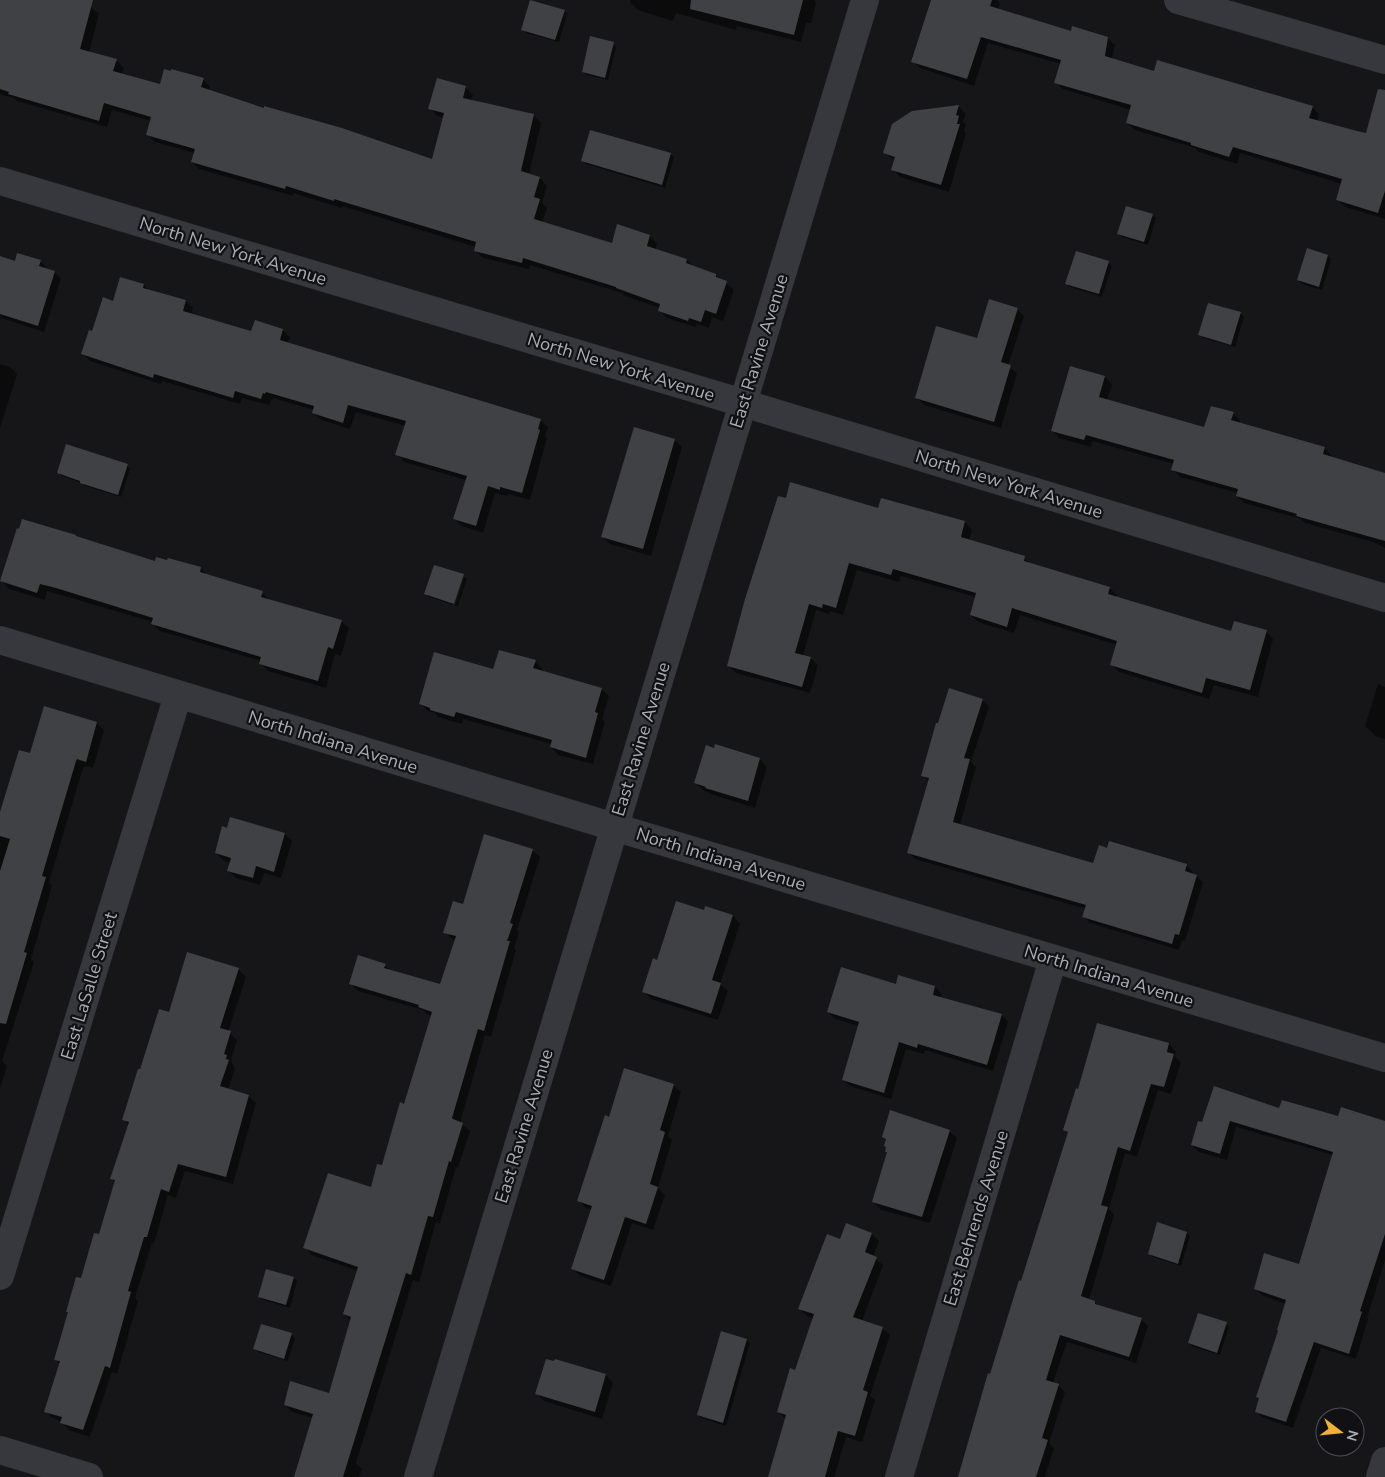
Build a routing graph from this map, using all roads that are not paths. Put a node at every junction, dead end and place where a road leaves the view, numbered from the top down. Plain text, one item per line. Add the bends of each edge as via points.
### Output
1 (864, 0) edge
2 (1178, 0) edge
3 (1385, 60) edge
4 (0, 181) edge
5 (743, 403) junction
6 (1385, 598) edge
7 (0, 640) edge
8 (178, 695) junction
9 (614, 827) junction
10 (1053, 959) junction
11 (1385, 1058) edge
12 (0, 1276) edge
13 (0, 1450) edge
14 (1385, 1461) edge
15 (90, 1477) edge
16 (418, 1477) edge
17 (899, 1477) edge
18 (1380, 1477) edge

1 - 5 street, East Ravine Avenue
2 - 3 street
4 - 5 street, North New York Avenue
5 - 6 street, North New York Avenue
5 - 9 street, East Ravine Avenue
7 - 8 street, North Indiana Avenue
8 - 9 street, North Indiana Avenue
8 - 12 street, East LaSalle Street
9 - 10 street, North Indiana Avenue
9 - 16 street, East Ravine Avenue
10 - 11 street, North Indiana Avenue
10 - 17 street, East Behrends Avenue
13 - 15 street
14 - 18 street

